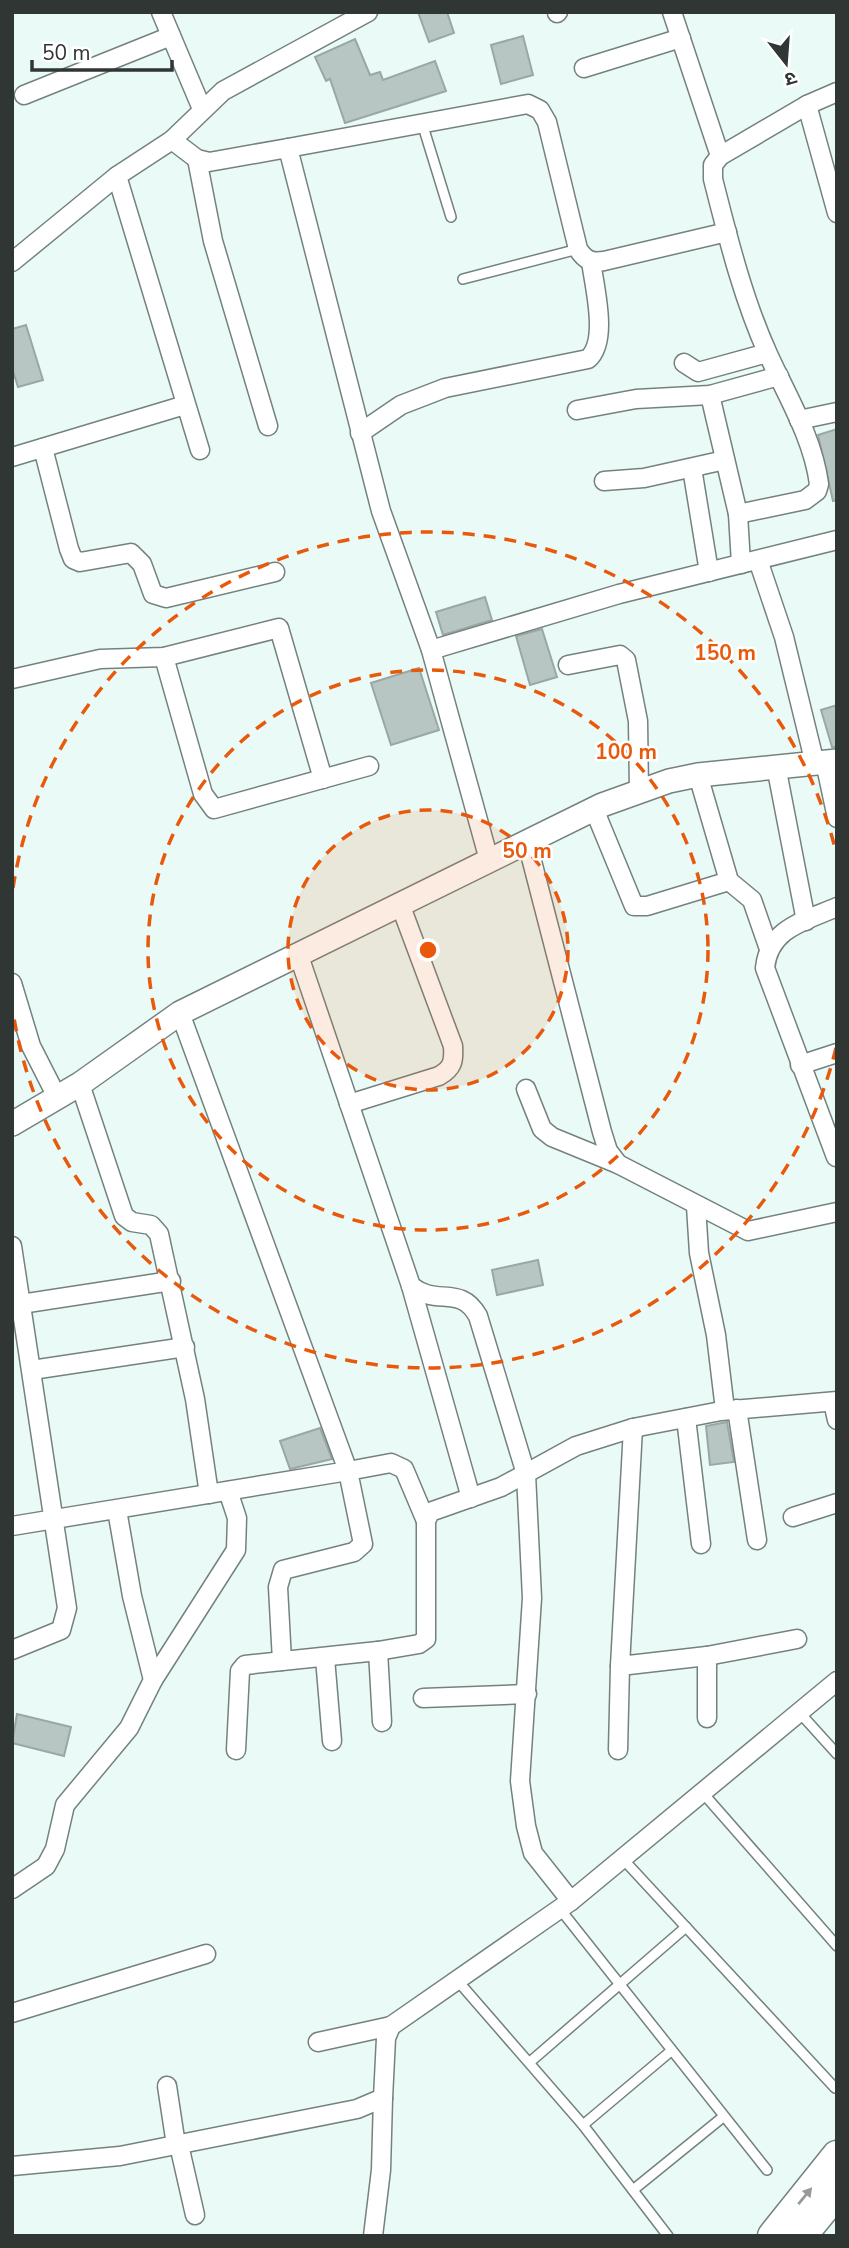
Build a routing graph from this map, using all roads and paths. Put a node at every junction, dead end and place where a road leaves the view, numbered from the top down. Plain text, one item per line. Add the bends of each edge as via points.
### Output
1 (161, 12) edge
2 (368, 12) edge
3 (673, 12) edge
4 (171, 36) junction
5 (681, 38) junction
6 (584, 68) dead end
7 (837, 92) edge
8 (23, 95) dead end
9 (807, 105) junction
10 (202, 109) junction
11 (422, 123) junction
12 (172, 141) junction
13 (288, 148) junction
14 (720, 156) junction
15 (197, 159) junction
16 (117, 176) junction
17 (836, 207) edge
18 (452, 217) dead end
19 (727, 233) junction
20 (584, 255) junction
21 (12, 262) edge
22 (463, 279) dead end
23 (767, 353) junction
24 (684, 363) dead end
25 (779, 376) junction
26 (710, 395) junction
27 (185, 405) junction
28 (577, 410) dead end
29 (837, 412) edge
30 (799, 420) junction
31 (268, 426) dead end
32 (360, 433) junction
33 (43, 448) junction
34 (200, 450) dead end
35 (12, 457) edge
36 (725, 460) junction
37 (692, 468) junction
38 (604, 481) dead end
39 (738, 514) junction
40 (837, 540) edge
41 (750, 562) junction
42 (275, 572) dead end
43 (709, 572) junction
44 (431, 650) junction
45 (163, 657) junction
46 (568, 665) dead end
47 (12, 679) edge
48 (825, 762) edge
49 (369, 766) dead end
50 (776, 766) junction
51 (698, 775) junction
52 (323, 779) junction
53 (639, 792) junction
54 (594, 809) junction
55 (837, 818) edge
56 (527, 842) junction
57 (489, 860) junction
58 (729, 881) junction
59 (400, 904) junction
60 (837, 907) edge
61 (806, 920) junction
62 (769, 949) junction
63 (299, 956) junction
64 (12, 983) edge
65 (180, 1013) junction
66 (837, 1053) edge
67 (800, 1065) junction
68 (80, 1084) junction
69 (526, 1089) dead end
70 (57, 1097) junction
71 (349, 1104) junction
72 (12, 1124) edge
73 (830, 1124) edge
74 (836, 1157) edge
75 (618, 1164) junction
76 (696, 1206) junction
77 (837, 1212) edge
78 (12, 1246) edge
79 (171, 1281) junction
80 (411, 1286) junction
81 (21, 1304) junction
82 (185, 1347) junction
83 (32, 1370) junction
84 (835, 1401) edge
85 (731, 1410) junction
86 (686, 1418) junction
87 (837, 1420) edge
88 (633, 1428) junction
89 (348, 1471) junction
90 (526, 1474) junction
91 (228, 1491) junction
92 (209, 1494) junction
93 (471, 1498) junction
94 (837, 1503) edge
95 (117, 1510) junction
96 (793, 1517) dead end
97 (55, 1519) junction
98 (426, 1521) junction
99 (12, 1526) edge
100 (757, 1540) dead end
101 (701, 1544) dead end
102 (797, 1639) dead end
103 (12, 1650) edge
104 (378, 1651) junction
105 (707, 1656) junction
106 (325, 1658) junction
107 (282, 1661) junction
108 (620, 1666) junction
109 (153, 1680) junction
110 (837, 1681) edge
111 (527, 1694) junction
112 (423, 1698) dead end
113 (799, 1712) junction
114 (707, 1718) dead end
115 (382, 1722) dead end
116 (332, 1741) dead end
117 (236, 1750) dead end
118 (618, 1751) dead end
119 (837, 1754) edge
120 (702, 1793) junction
121 (622, 1858) junction
122 (12, 1889) edge
123 (565, 1905) junction
124 (686, 1927) junction
125 (837, 1945) edge
126 (206, 1954) dead end
127 (457, 1980) junction
128 (621, 1986) junction
129 (12, 2013) edge
130 (391, 2026) junction
131 (318, 2042) dead end
132 (671, 2051) junction
133 (530, 2062) junction
134 (167, 2086) dead end
135 (835, 2088) edge
136 (383, 2098) junction
137 (723, 2117) junction
138 (583, 2125) junction
139 (177, 2145) junction
140 (837, 2156) edge
141 (12, 2166) edge
142 (767, 2170) dead end
143 (633, 2190) junction
144 (835, 2212) edge
145 (195, 2215) dead end
146 (373, 2236) edge
147 (668, 2236) edge
148 (772, 2236) edge
149 (802, 2236) edge

1 - 4 street
2 - 10 street via 248,75
3 - 5 street
4 - 8 street
4 - 10 street
5 - 6 street
5 - 14 street
7 - 9 street
9 - 14 street
9 - 17 street
10 - 12 street
11 - 13 street
11 - 18 lane
11 - 20 street via 528,104 540,110
12 - 15 street
12 - 16 street
13 - 15 street via 209,162
13 - 32 street
14 - 19 street via 713,164 713,179
15 - 31 street via 213,241
16 - 21 street
16 - 27 street
19 - 20 street
19 - 23 street
20 - 22 lane
20 - 32 street via 599,329 588,359 445,388 401,405
23 - 24 street via 698,372
23 - 25 street
25 - 26 street
25 - 30 street
26 - 28 street via 636,399
26 - 36 street
27 - 33 street
27 - 34 street
29 - 30 street
30 - 39 street via 818,473 817,491 804,500
32 - 44 street via 381,511
33 - 35 street
33 - 42 street via 69,549 79,562 131,553 142,564 153,594 166,598
36 - 37 street
36 - 39 street
37 - 38 street
37 - 43 street
39 - 41 street
40 - 41 street
41 - 43 street
41 - 48 street via 784,637
43 - 44 street via 504,625
44 - 57 street
45 - 47 street via 100,659
45 - 52 street via 204,794 214,809
45 - 52 street via 279,628
46 - 53 street via 620,654 626,660 638,721
48 - 50 street
48 - 55 street
49 - 52 street
50 - 51 street
50 - 61 street
51 - 53 street
51 - 58 street
53 - 54 street
54 - 56 street
54 - 58 street via 634,906
56 - 57 street
56 - 75 street via 602,1132
57 - 59 street
58 - 62 street via 752,900
59 - 63 street
59 - 71 street via 453,1046 452,1066 439,1076
60 - 61 street
61 - 62 street via 783,931
62 - 67 street via 765,968
63 - 65 street
63 - 71 street
64 - 70 street via 32,1046
65 - 68 street
65 - 89 street
66 - 67 street
67 - 73 street
68 - 70 street
68 - 79 street via 124,1216 156,1228
69 - 75 street via 542,1129
70 - 72 street
71 - 80 street
73 - 74 street
75 - 76 street
76 - 77 street via 748,1231
76 - 85 street via 699,1253
78 - 81 street
79 - 81 street
79 - 82 street
80 - 90 street via 422,1294 458,1296 471,1303
80 - 93 street
81 - 83 street
82 - 83 street
82 - 92 street
83 - 97 street
84 - 85 street
84 - 87 street
85 - 86 street
85 - 100 street
86 - 88 street
86 - 101 street
88 - 90 street via 576,1446
88 - 108 street
89 - 91 street
89 - 98 street via 397,1464 404,1469
89 - 107 street via 363,1544 355,1552 283,1570 278,1587
90 - 93 street
90 - 111 street via 532,1598
91 - 92 street
91 - 109 street via 237,1518 236,1549
92 - 95 street
93 - 98 street via 437,1508
94 - 96 street
95 - 97 street
95 - 109 street
97 - 99 street
97 - 103 street via 66,1620 61,1630
98 - 104 street via 426,1639
102 - 105 street
104 - 106 street
104 - 115 street
105 - 108 street
105 - 114 street
106 - 107 street
106 - 116 street
107 - 117 street via 250,1664 240,1671
108 - 118 street
109 - 122 street via 129,1728 65,1804 55,1849 46,1866
110 - 113 street
111 - 112 street
111 - 123 street via 520,1781 526,1826 533,1853
113 - 119 lane
113 - 120 street
120 - 121 street
120 - 125 lane
121 - 123 street
121 - 124 lane
123 - 127 street
123 - 128 lane
124 - 128 lane
124 - 135 lane
126 - 129 street
127 - 130 street
127 - 133 lane
128 - 132 lane
128 - 133 lane
130 - 131 street
130 - 136 street via 386,2038
132 - 137 lane
132 - 138 lane
133 - 138 lane
134 - 139 street
136 - 139 street via 357,2109
136 - 146 street
137 - 142 lane
137 - 143 lane
138 - 143 lane
139 - 141 street via 120,2156
139 - 145 street
148 -> 140 highway
143 - 147 lane
144 - 149 highway

